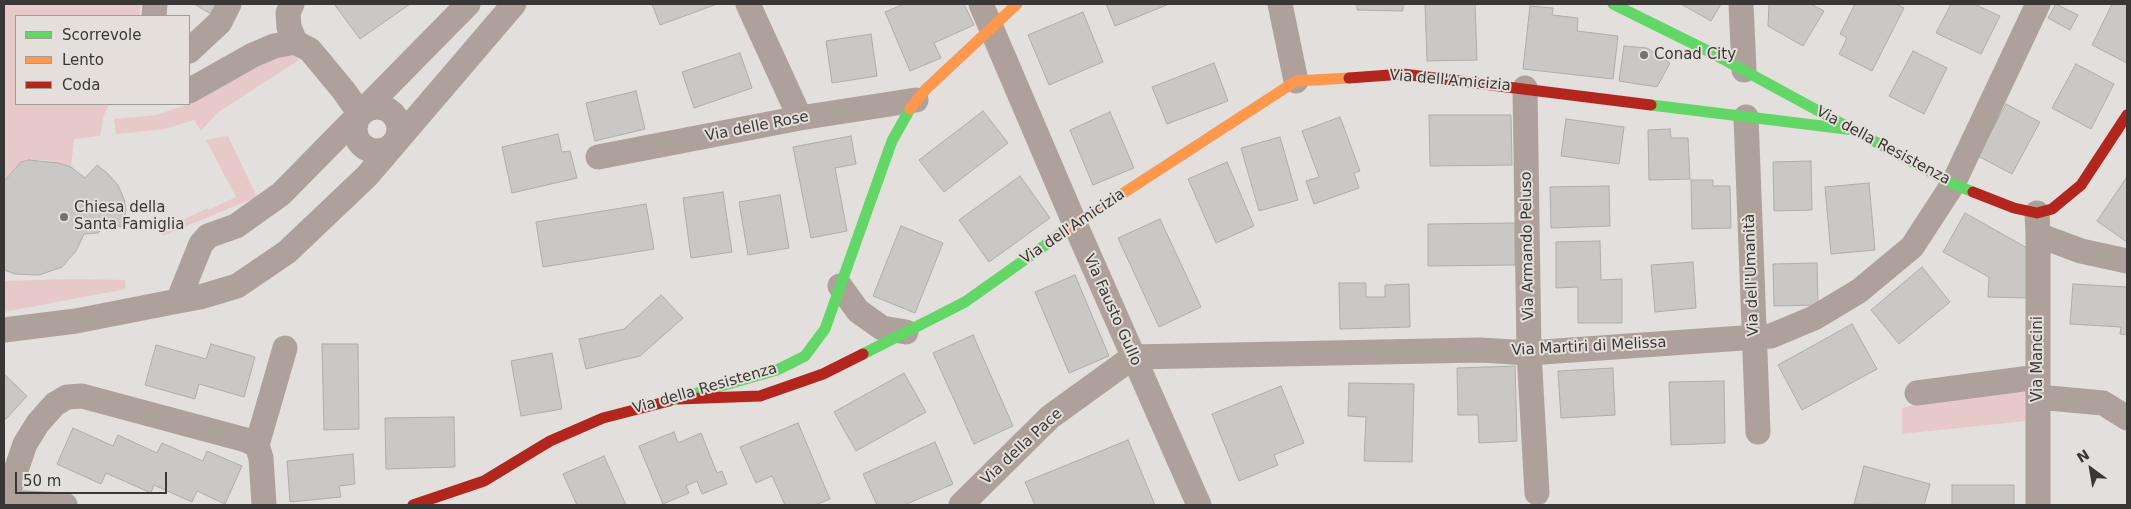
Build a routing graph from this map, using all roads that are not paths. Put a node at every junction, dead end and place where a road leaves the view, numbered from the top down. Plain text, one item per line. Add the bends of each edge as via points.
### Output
1 (229, 4) edge
2 (292, 4) edge
3 (468, 4) edge
4 (514, 4) edge
5 (748, 4) edge
6 (981, 4) edge
7 (1017, 4) edge
8 (1280, 4) edge
9 (1612, 4) edge
10 (1741, 4) edge
11 (2038, 4) edge
12 (991, 28) junction
13 (295, 42) junction
14 (190, 50) edge
15 (1744, 70) junction
16 (1296, 81) junction
17 (1525, 88) junction
18 (190, 90) edge
19 (1780, 90) junction
20 (916, 100) junction
21 (360, 114) junction
22 (2127, 115) edge
23 (800, 118) junction
24 (1757, 118) junction
25 (1854, 130) junction
26 (392, 146) junction
27 (598, 157) dead end
28 (1953, 184) junction
29 (1075, 224) junction
30 (2038, 224) junction
31 (2127, 261) edge
32 (840, 286) junction
33 (178, 301) junction
34 (4, 330) edge
35 (906, 332) junction
36 (1754, 338) junction
37 (285, 348) dead end
38 (1530, 353) junction
39 (1132, 357) junction
40 (2038, 387) junction
41 (1917, 393) dead end
42 (678, 399) junction
43 (2127, 418) edge
44 (1758, 432) dead end
45 (257, 446) junction
46 (1537, 493) dead end
47 (5, 504) edge
48 (65, 505) edge
49 (264, 505) edge
50 (413, 505) edge
51 (961, 505) edge
52 (1199, 505) edge
53 (2038, 505) edge

1 - 14 street via 220,22
2 - 13 street via 288,13 289,27
3 - 21 street
4 - 26 street
5 - 23 street
6 - 12 street, Via Fausto Gullo
7 - 12 street, Via della Resistenza
8 - 16 street
9 - 15 street, Via della Resistenza
10 - 15 street
11 - 28 street, Via Martiri di Melissa
12 - 20 street, Via della Resistenza
12 - 29 street, Via Fausto Gullo
13 - 18 street via 253,55
13 - 21 street via 310,50
15 - 19 street, Via della Resistenza
16 - 17 street, Via dell'Amicizia via 1403,74
16 - 29 street, Via dell'Amicizia
17 - 24 street, Via dell'Amicizia
17 - 38 street, Via Armando Peluso
19 - 24 street via 1778,108
19 - 25 street, Via della Resistenza
20 - 23 street, Via delle Rose
20 - 32 street, Via della Resistenza via 892,141
21 - 26 street via 354,128 358,142 364,148 378,152
21 - 26 street via 380,106 393,113 399,133
21 - 33 street via 281,194 236,226 208,236
22 - 30 street via 2081,185
23 - 27 street, Via delle Rose
24 - 25 street, Via dell'Amicizia
24 - 36 street, Via dell'Umanità
25 - 28 street, Via della Resistenza
26 - 33 street via 367,176 287,252 237,286
28 - 30 street, Via della Resistenza via 2014,208
28 - 36 street, Via Martiri di Melissa via 1912,247 1859,291 1814,318 1771,336
29 - 35 street, Via dell'Amicizia via 965,302
29 - 39 street, Via Fausto Gullo
30 - 31 street via 2081,251
30 - 40 street, Via Mancini
32 - 35 street via 858,311 882,328
32 - 42 street, Via della Resistenza via 825,329 805,356 777,370
33 - 34 street via 76,321
35 - 42 street, Via dell'Amicizia via 823,374 760,396
36 - 38 street, Via Martiri di Melissa
36 - 44 street, Via dell'Umanità
37 - 45 street
38 - 39 street, Via Martiri di Melissa via 1480,350
38 - 46 street, Via Armando Peluso
39 - 51 street, Via della Pace via 1050,418
39 - 52 street, Via Fausto Gullo
40 - 41 street
40 - 43 street via 2103,403
40 - 53 street, Via Mancini
42 - 50 street, Via della Resistenza via 603,418 550,441 484,481
45 - 47 street via 246,440 82,396 67,397 55,404 38,423 25,444
45 - 49 street via 261,458
47 - 48 street

